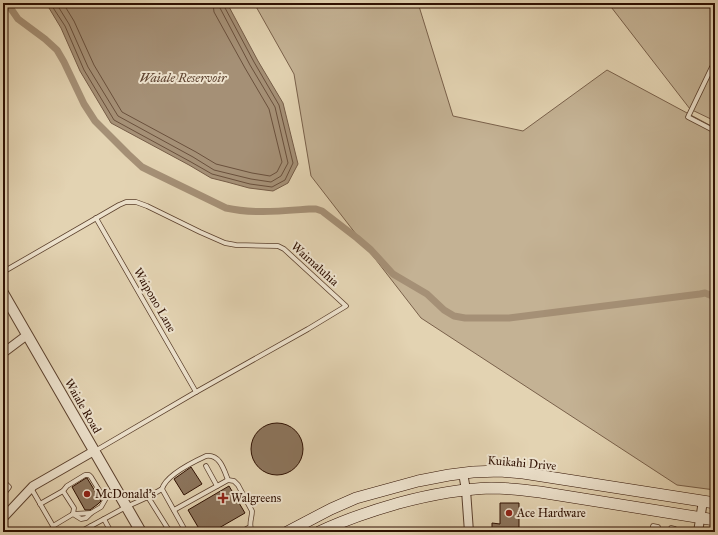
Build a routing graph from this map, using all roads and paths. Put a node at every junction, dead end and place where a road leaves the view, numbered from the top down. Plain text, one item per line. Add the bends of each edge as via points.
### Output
1 (712, 67) dead end
2 (715, 131) edge
3 (96, 218) junction
4 (3, 272) edge
5 (3, 293) edge
6 (27, 335) junction
7 (3, 353) edge
8 (196, 392) junction
9 (94, 451) junction
10 (206, 466) dead end
11 (463, 473) junction
12 (228, 480) junction
13 (3, 481) edge
14 (217, 486) junction
15 (31, 488) junction
16 (162, 489) junction
17 (466, 490) junction
18 (63, 491) junction
19 (3, 495) edge
20 (148, 497) junction
21 (703, 501) junction
22 (715, 503) edge
23 (40, 504) junction
24 (126, 507) junction
25 (174, 510) junction
26 (73, 514) junction
27 (3, 518) edge
28 (700, 518) junction
29 (104, 519) junction
30 (715, 520) edge
31 (53, 526) junction
32 (91, 526) junction
33 (250, 527) junction
34 (658, 527) dead end
35 (671, 528) dead end
36 (53, 532) edge
37 (80, 532) edge
38 (94, 532) edge
39 (111, 532) edge
40 (141, 532) edge
41 (170, 532) edge
42 (186, 532) edge
43 (241, 532) edge
44 (252, 532) edge
45 (287, 532) edge
46 (318, 532) edge
47 (469, 532) edge
48 (652, 532) edge
49 (675, 532) edge
50 (698, 532) edge

1 - 2 lane via 688,117
3 - 4 lane, Waimaluhia
3 - 8 lane, Waipono Lane
3 - 8 lane, Waimaluhia via 118,204 136,202 225,242 236,245 278,246 346,306
5 - 6 street, Waiale Road
6 - 7 street
6 - 9 street, Waiale Road
8 - 9 lane, Waimaluhia
9 - 15 street
9 - 24 street, Waiale Road
10 - 14 lane
11 - 17 street
11 - 21 main road, Kuikahi Drive via 523,473
11 - 45 main road, Kuikahi Drive via 418,481 356,498
12 - 14 lane
12 - 16 lane via 223,468 211,455 171,476
12 - 33 lane via 238,485 250,506
13 - 19 lane via 9,487
14 - 25 lane
15 - 23 lane
15 - 27 street
16 - 20 lane
16 - 25 lane
17 - 28 main road via 516,489
17 - 46 main road via 426,496 373,510
17 - 47 street
18 - 23 lane
18 - 26 lane via 74,508
18 - 26 lane via 67,486 89,475 105,500 101,507 86,518 80,519
20 - 24 lane
20 - 41 lane
21 - 22 main road, Kuikahi Drive
21 - 28 street
23 - 31 lane
24 - 29 lane
24 - 40 street, Waiale Road
25 - 42 lane
26 - 31 lane
28 - 30 main road
28 - 50 street
29 - 32 lane
29 - 39 lane
31 - 36 lane
32 - 37 lane
32 - 38 lane
33 - 43 lane
33 - 44 lane
34 - 48 lane via 653,526
35 - 49 lane via 675,528

